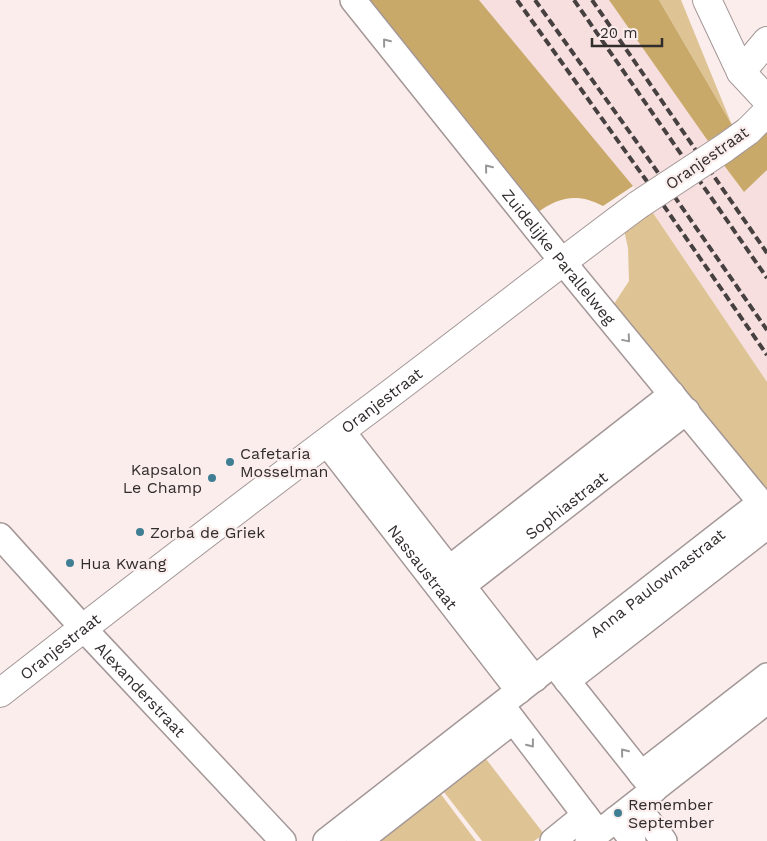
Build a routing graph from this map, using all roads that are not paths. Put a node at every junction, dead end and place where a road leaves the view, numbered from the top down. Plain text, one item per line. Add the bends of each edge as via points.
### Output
1 (353, 0) edge
2 (707, 0) edge
3 (767, 41) edge
4 (742, 72) junction
5 (767, 100) edge
6 (767, 112) edge
7 (562, 261) junction
8 (679, 403) junction
9 (334, 436) junction
10 (764, 506) edge
11 (767, 526) edge
12 (0, 536) edge
13 (448, 583) junction
14 (83, 628) junction
15 (767, 676) edge
16 (531, 690) junction
17 (0, 693) edge
18 (767, 701) edge
19 (644, 789) junction
20 (597, 827) edge
21 (283, 841) edge
22 (326, 841) edge
23 (359, 841) edge
24 (552, 841) edge
25 (633, 841) edge
26 (664, 841) edge

7 -> 1 street, Zuidelijke Parallelweg
2 - 4 street
3 - 4 street
4 - 5 street
6 - 7 street, Oranjestraat, bridge via 723,149
7 -> 8 street, Zuidelijke Parallelweg
7 - 9 street, Oranjestraat
8 - 10 street, Zuidelijke Parallelweg
8 - 13 street, Sophiastraat
9 - 13 street, Nassaustraat
9 - 14 street, Oranjestraat
10 - 16 street, Anna Paulownastraat
11 - 16 street, Anna Paulownastraat
12 - 14 street, Alexanderstraat
13 - 16 street, Nassaustraat
14 - 17 street, Oranjestraat
14 - 21 street, Alexanderstraat
15 - 19 street
19 -> 16 street, Nassaustraat
16 -> 20 street, Nassaustraat
16 - 22 street, Anna Paulownastraat
16 - 23 street, Anna Paulownastraat
18 - 19 street
19 - 20 street
19 - 26 street, Nassaustraat
20 - 24 street
20 - 25 street, Nassaustraat

